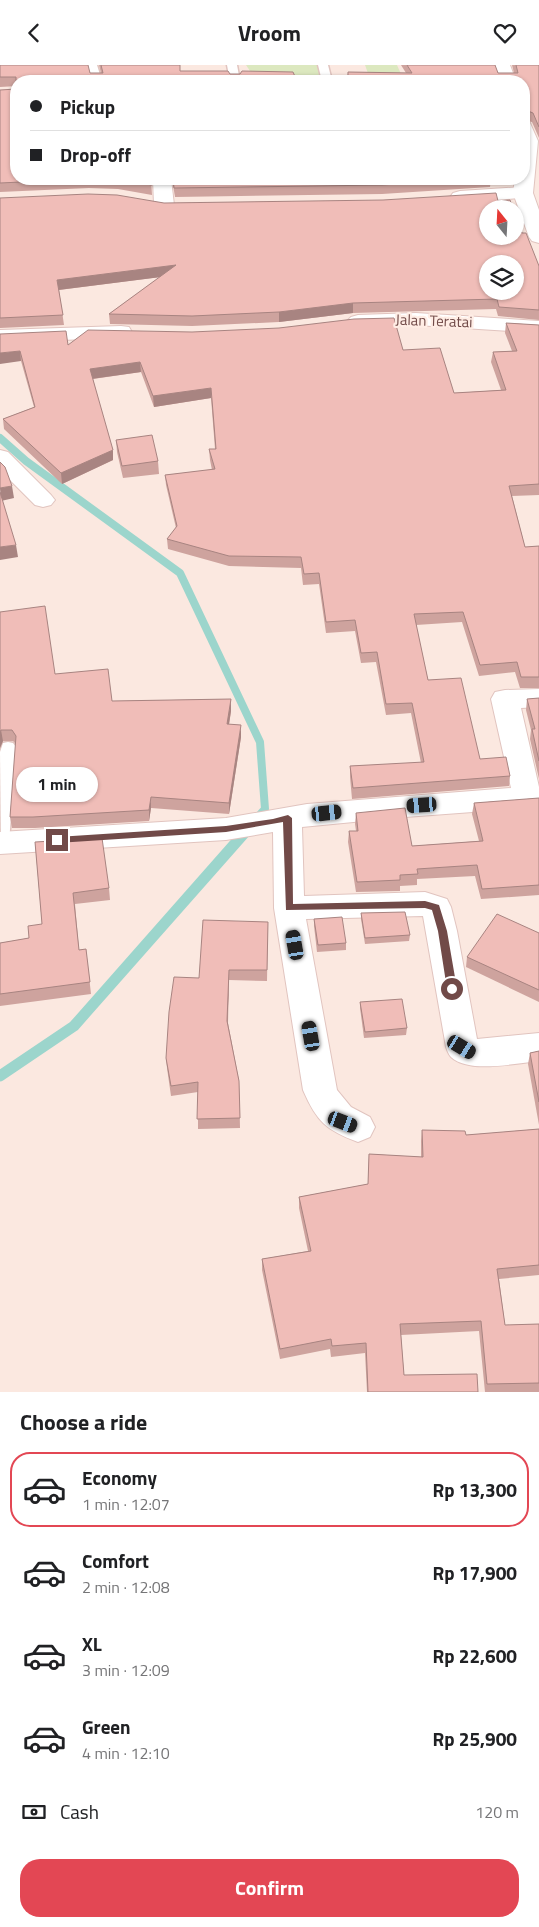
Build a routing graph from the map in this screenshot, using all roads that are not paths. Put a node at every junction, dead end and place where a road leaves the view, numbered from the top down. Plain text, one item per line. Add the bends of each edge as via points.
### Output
1 (162, 185) edge
2 (524, 185) edge
3 (523, 193) junction
4 (439, 198) edge
5 (164, 204) edge
6 (539, 237) edge
7 (334, 323) edge
8 (539, 327) edge
9 (144, 333) edge
10 (0, 336) edge
11 (0, 457) edge
12 (43, 500) dead end
13 (539, 698) edge
14 (8, 747) dead end
15 (533, 797) edge
16 (280, 820) junction
17 (0, 843) edge
18 (289, 908) junction
19 (539, 1047) edge
20 (358, 1127) dead end

1 - 5 street
2 - 3 street
3 - 4 street
3 - 6 street
7 - 8 street, Jalan Teratai via 416,319
9 - 10 street
11 - 12 street
13 - 15 street via 505,699
14 - 17 lane
15 - 16 street via 404,806
16 - 17 street via 226,829
16 - 18 street
18 - 19 street via 425,904 436,907 462,1047 472,1053
18 - 20 street via 320,1090 327,1108 343,1122

